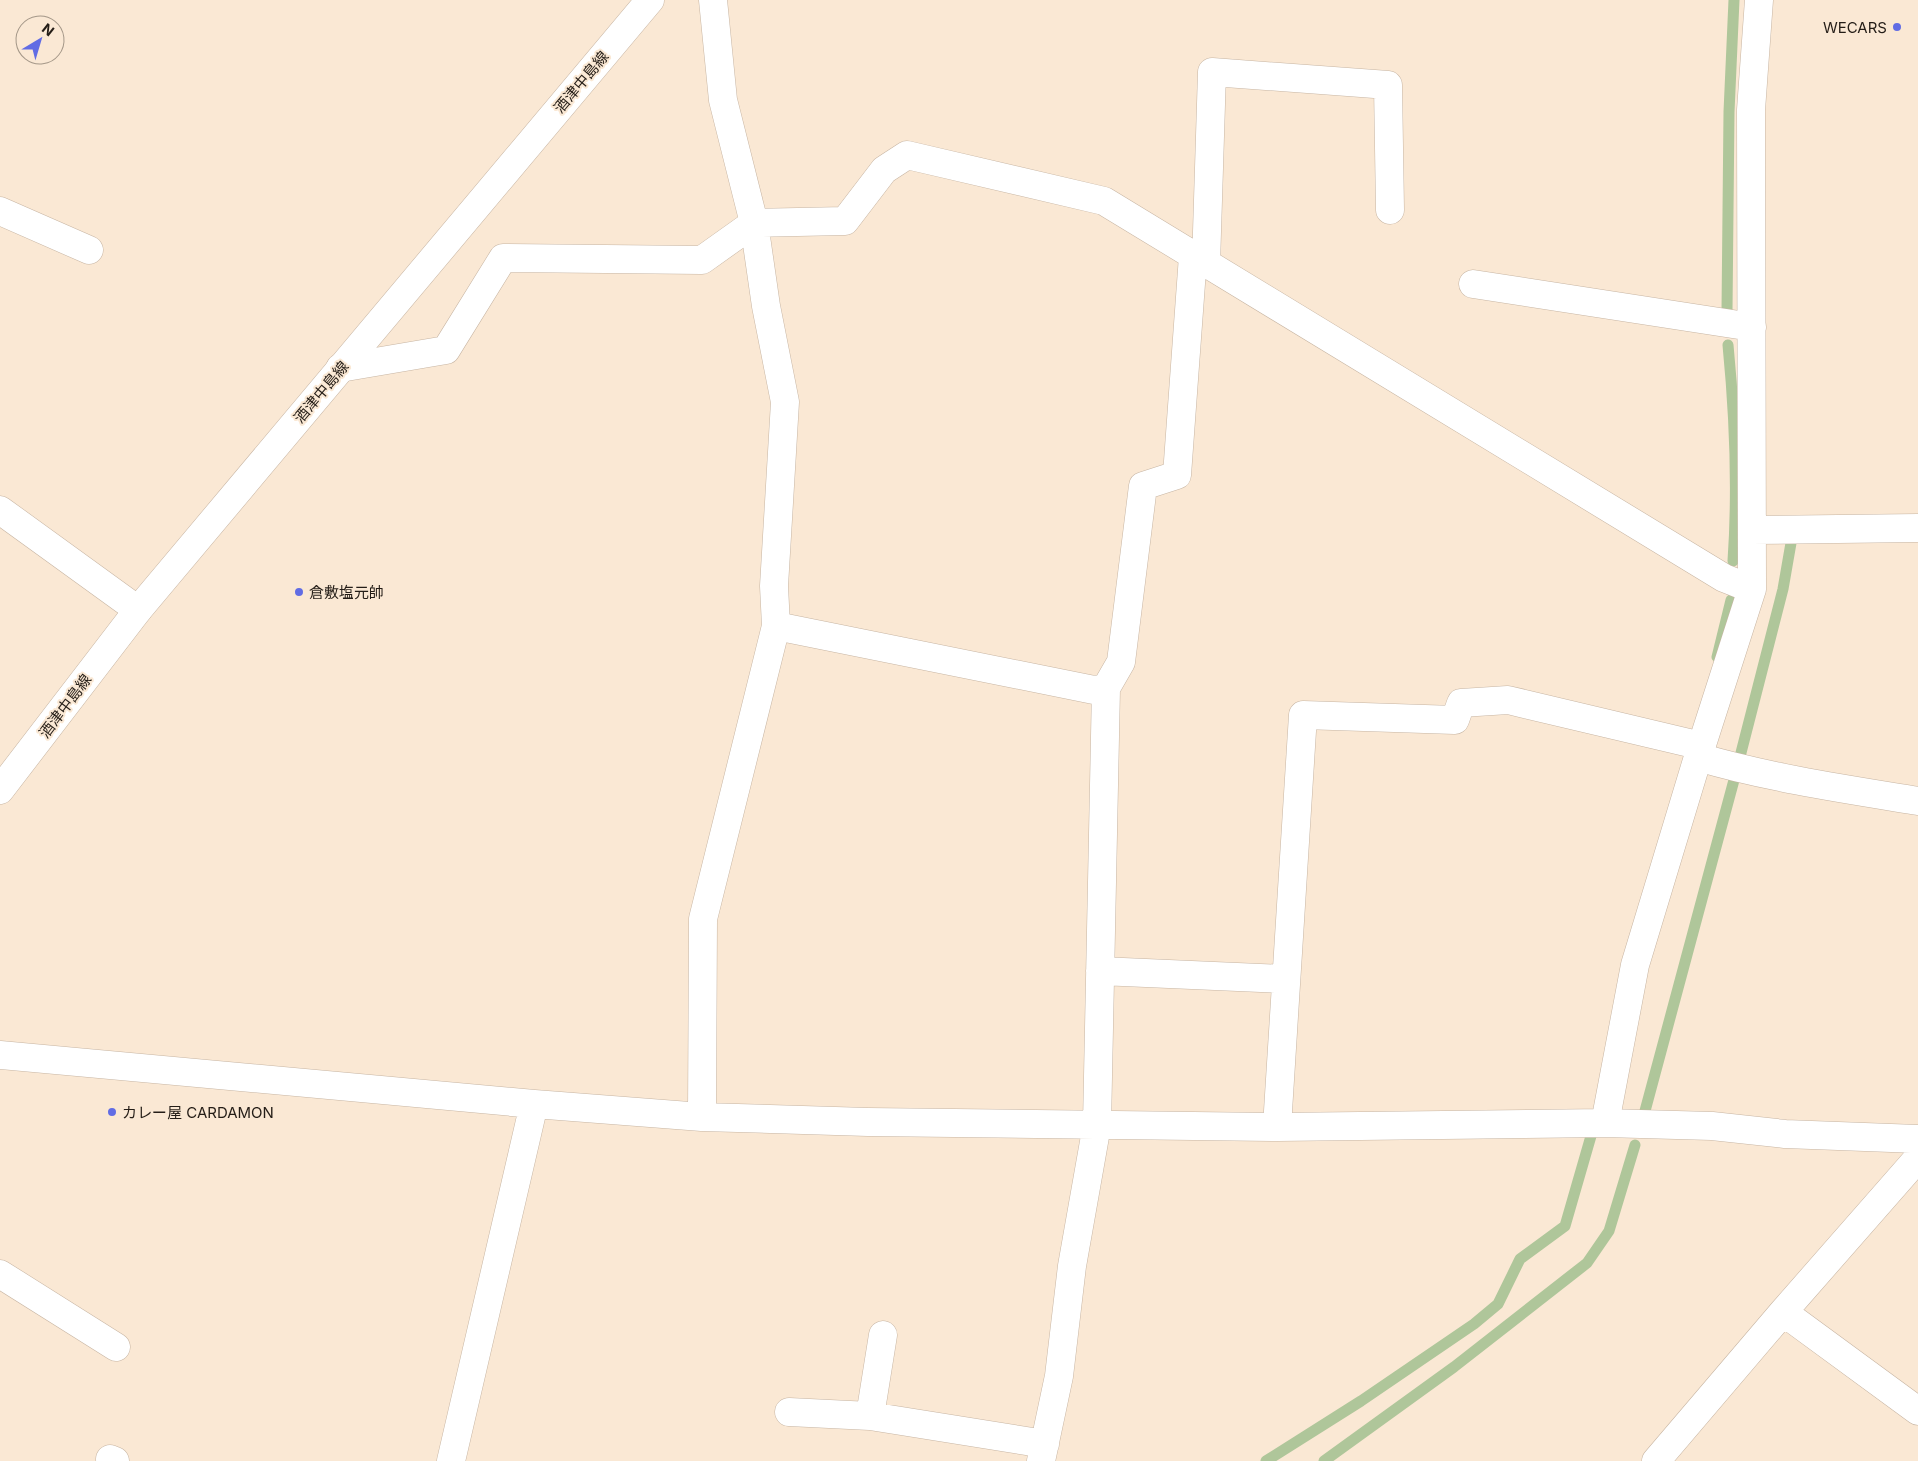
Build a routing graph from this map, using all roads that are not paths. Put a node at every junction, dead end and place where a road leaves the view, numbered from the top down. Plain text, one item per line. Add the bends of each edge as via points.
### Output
1 (650, 0) edge
2 (713, 0) edge
3 (1759, 0) edge
4 (1390, 210) dead end
5 (0, 211) edge
6 (754, 223) junction
7 (89, 250) dead end
8 (1200, 260) junction
9 (1473, 284) dead end
10 (1752, 327) junction
11 (340, 368) junction
12 (0, 510) edge
13 (1918, 528) edge
14 (1752, 530) junction
15 (1752, 589) junction
16 (138, 610) junction
17 (776, 626) junction
18 (1106, 688) junction
19 (1696, 747) junction
20 (0, 790) edge
21 (1918, 801) edge
22 (1100, 971) junction
23 (1286, 980) junction
24 (0, 1055) edge
25 (534, 1104) junction
26 (702, 1117) junction
27 (1605, 1123) junction
28 (1097, 1125) junction
29 (1277, 1127) junction
30 (1918, 1139) edge
31 (1918, 1158) edge
32 (0, 1274) edge
33 (1783, 1312) junction
34 (883, 1335) dead end
35 (116, 1347) dead end
36 (1918, 1411) edge
37 (789, 1412) dead end
38 (870, 1416) junction
39 (1043, 1453) edge
40 (451, 1461) edge
41 (1656, 1461) edge

1 - 11 street, 酒津中島線
2 - 6 street via 723,100
3 - 10 street via 1751,110
4 - 8 street via 1388,85 1212,72
5 - 7 street
6 - 8 street via 845,221 884,170 907,155 1104,201
6 - 11 street via 702,260 503,258 446,350
6 - 17 street via 785,402 774,586
8 - 15 street via 1724,578
8 - 18 street via 1177,475 1143,486 1121,662
9 - 10 street
10 - 14 street
11 - 16 street, 酒津中島線
12 - 16 street
13 - 14 street
14 - 15 street
15 - 19 street
16 - 20 street, 酒津中島線
17 - 18 street via 1094,690
17 - 26 street via 703,919
18 - 22 street
19 - 21 street via 1736,768
19 - 23 street via 1508,700 1461,703 1454,720 1303,715
19 - 27 street via 1635,965
22 - 23 street
22 - 28 street
23 - 29 street
24 - 25 street
25 - 26 street
25 - 40 street
26 - 28 street
27 - 29 street
27 - 30 street
28 - 29 street
28 - 39 street
31 - 33 street
32 - 35 street
33 - 36 street
33 - 41 street
34 - 38 street
37 - 38 street
38 - 39 street

